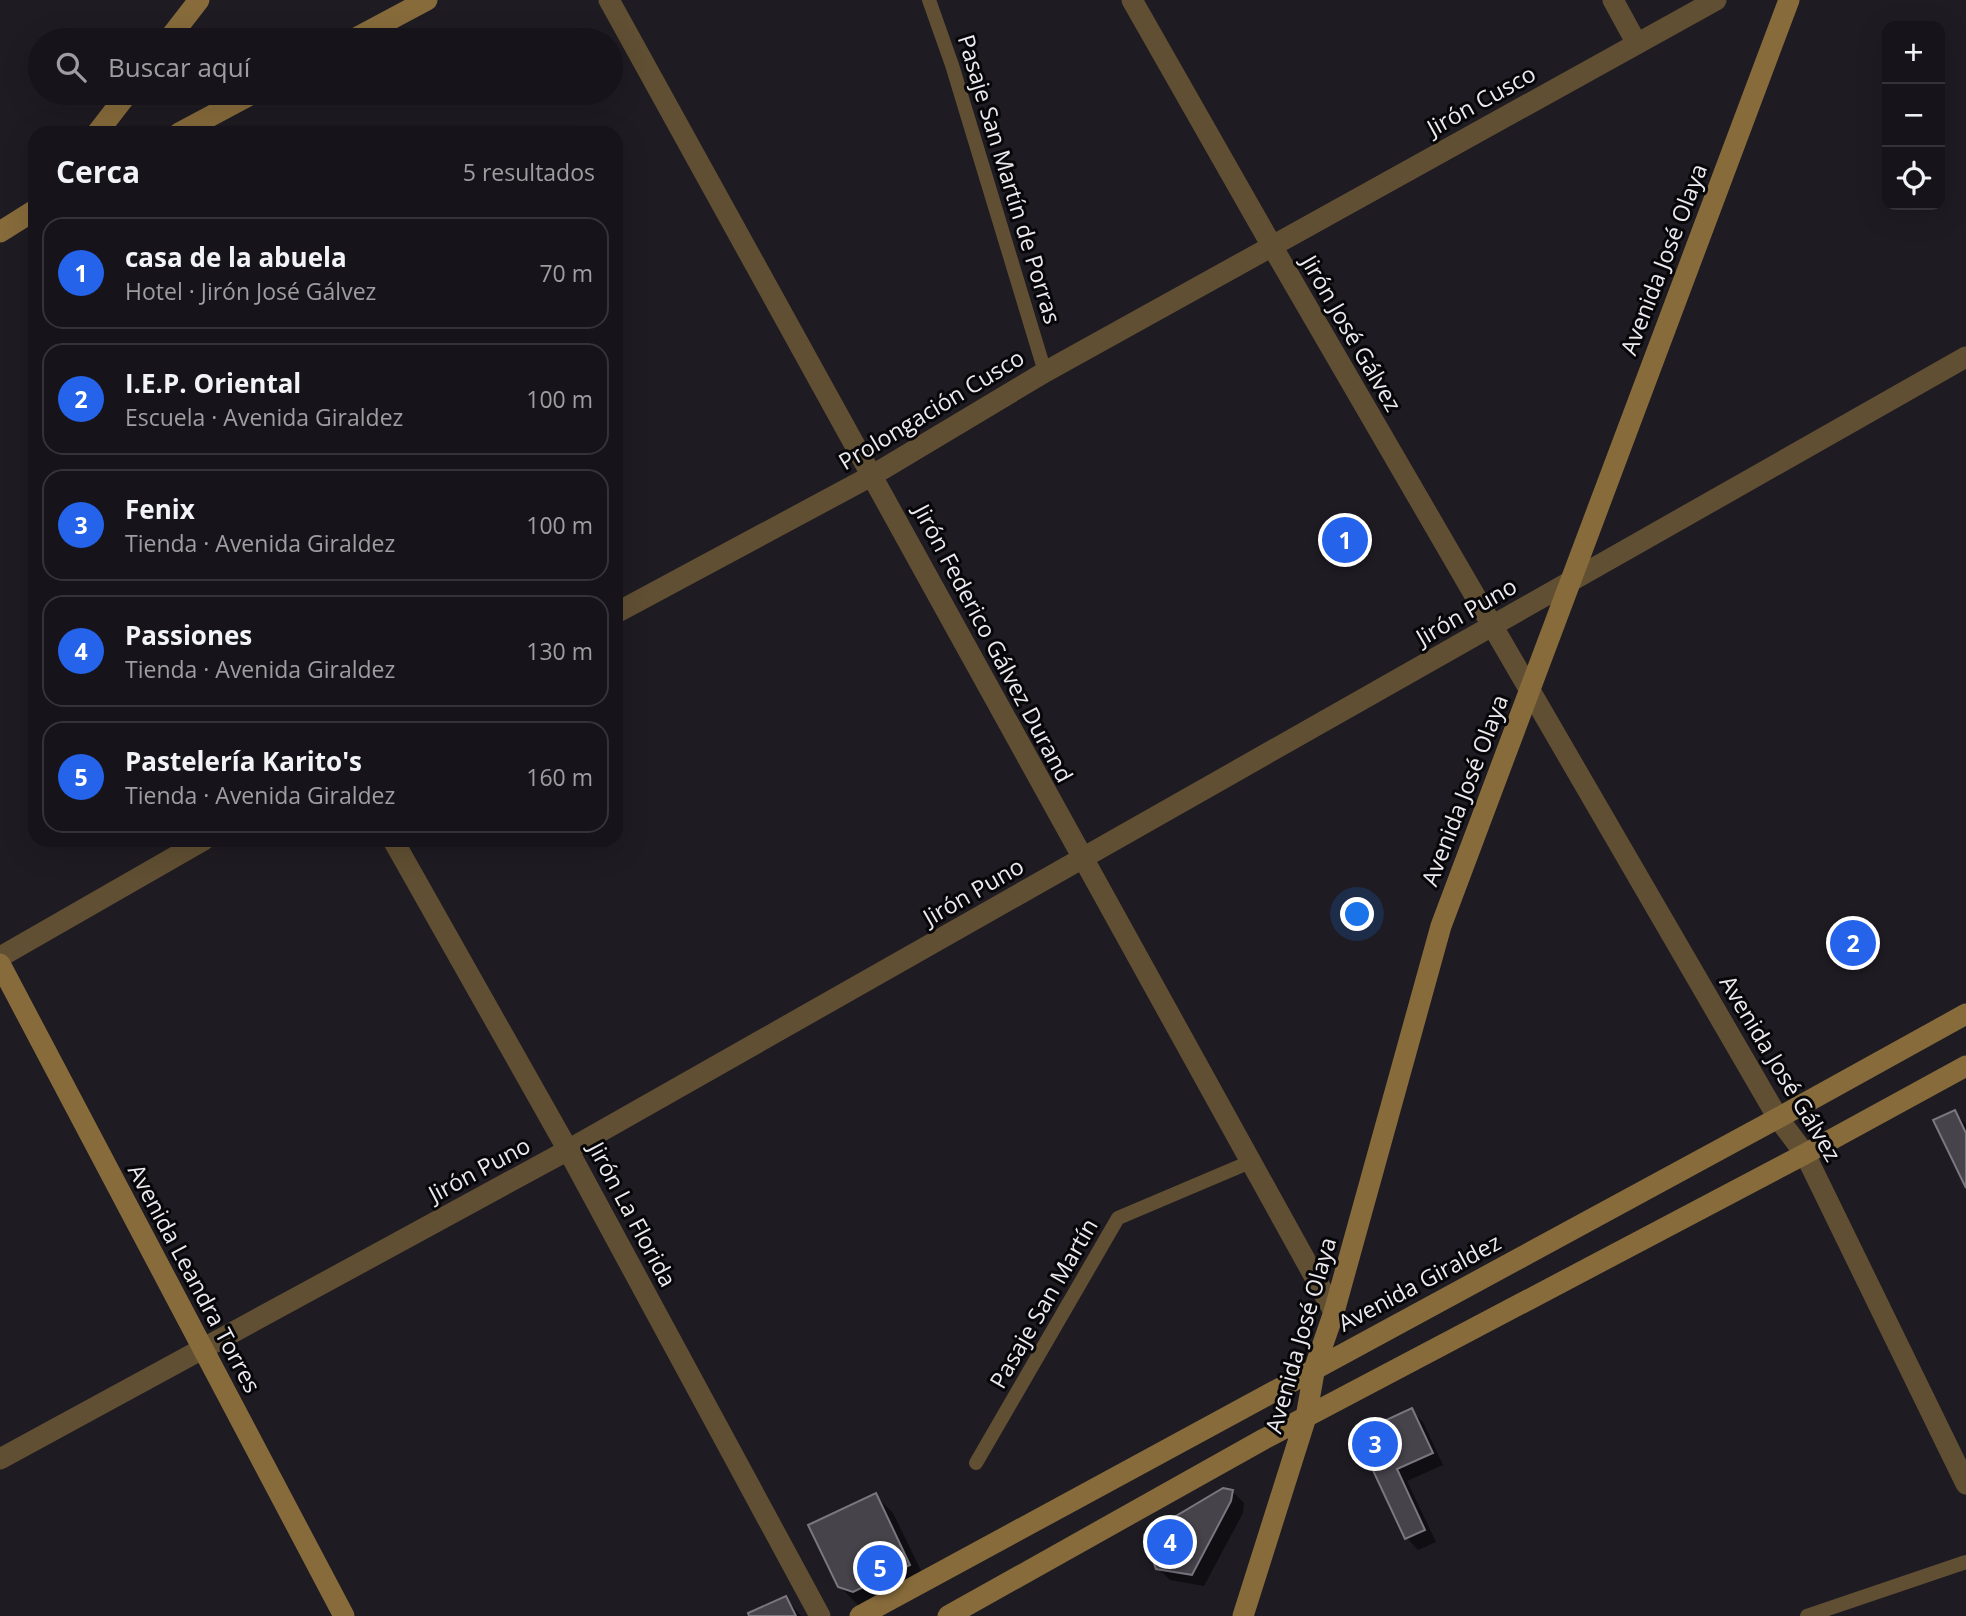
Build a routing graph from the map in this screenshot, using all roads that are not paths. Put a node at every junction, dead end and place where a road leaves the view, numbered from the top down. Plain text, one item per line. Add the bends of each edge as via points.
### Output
1 (199, 0) edge
2 (427, 0) edge
3 (609, 0) edge
4 (929, 0) edge
5 (1132, 0) edge
6 (1613, 0) edge
7 (1716, 0) edge
8 (1788, 0) edge
9 (177, 28) edge
10 (374, 28) edge
11 (1637, 44) junction
12 (119, 105) edge
13 (232, 105) edge
14 (102, 126) edge
15 (192, 126) edge
16 (28, 215) edge
17 (0, 232) edge
18 (1272, 247) junction
19 (1966, 357) edge
20 (1045, 372) junction
21 (873, 475) junction
22 (1570, 582) junction
23 (623, 609) edge
24 (1492, 627) junction
25 (1530, 690) junction
26 (192, 847) edge
27 (397, 847) edge
28 (1082, 860) junction
29 (0, 957) edge
30 (0, 964) edge
31 (1966, 1014) edge
32 (1966, 1066) edge
33 (1778, 1118) junction
34 (568, 1150) junction
35 (1805, 1154) junction
36 (1250, 1162) junction
37 (1334, 1312) junction
38 (203, 1349) junction
39 (1315, 1367) junction
40 (1306, 1418) junction
41 (0, 1459) edge
42 (976, 1463) dead end
43 (1966, 1484) edge
44 (1966, 1562) edge
45 (344, 1616) edge
46 (820, 1616) edge
47 (860, 1616) edge
48 (948, 1616) edge
49 (1243, 1616) edge
50 (1807, 1616) edge

1 - 9 street
2 - 10 street
3 - 21 street, Jirón Federico Gálvez Durand
4 - 20 lane, Pasaje San Martín de Porras
5 - 18 street, Jirón José Gálvez
6 - 11 street
7 - 11 street, Jirón Cusco
8 - 22 street, Avenida José Olaya
11 - 18 street, Jirón Cusco
12 - 14 street
13 - 15 street
16 - 17 street
18 - 20 street, Prolongación Cusco
18 - 24 street, Jirón José Gálvez
19 - 22 street, Jirón Puno
20 - 21 street, Prolongación Cusco
21 - 23 street, Prolongación Cusco
21 - 28 street, Jirón Federico Gálvez Durand
22 - 24 street, Jirón Puno
22 - 25 street, Avenida José Olaya
24 - 25 street, Jirón José Gálvez
24 - 28 street, Jirón Puno
25 - 33 street, Avenida José Gálvez
25 - 37 street, Avenida José Olaya via 1441,926
26 - 29 street
27 - 34 street, Jirón La Florida
28 - 34 street, Jirón Puno
28 - 36 street, Jirón Federico Gálvez Durand
30 - 38 street, Avenida Leandra Torres
31 - 33 street, Avenida Giraldez
32 - 35 street
33 - 35 street, Avenida José Gálvez
33 - 39 street, Avenida Giraldez
34 - 38 street, Jirón Puno
34 - 46 street, Jirón La Florida
35 - 40 street
35 - 43 street, Avenida José Gálvez
36 - 37 street, Jirón Federico Gálvez Durand
36 - 42 lane, Pasaje San Martín via 1118,1218
37 - 39 street, Avenida José Olaya
38 - 41 street, Jirón Puno
38 - 45 street, Avenida Leandra Torres
39 - 40 street, Avenida José Olaya
39 - 47 street, Avenida Giraldez
40 - 48 street
40 - 49 street, Avenida José Olaya
44 - 50 lane

